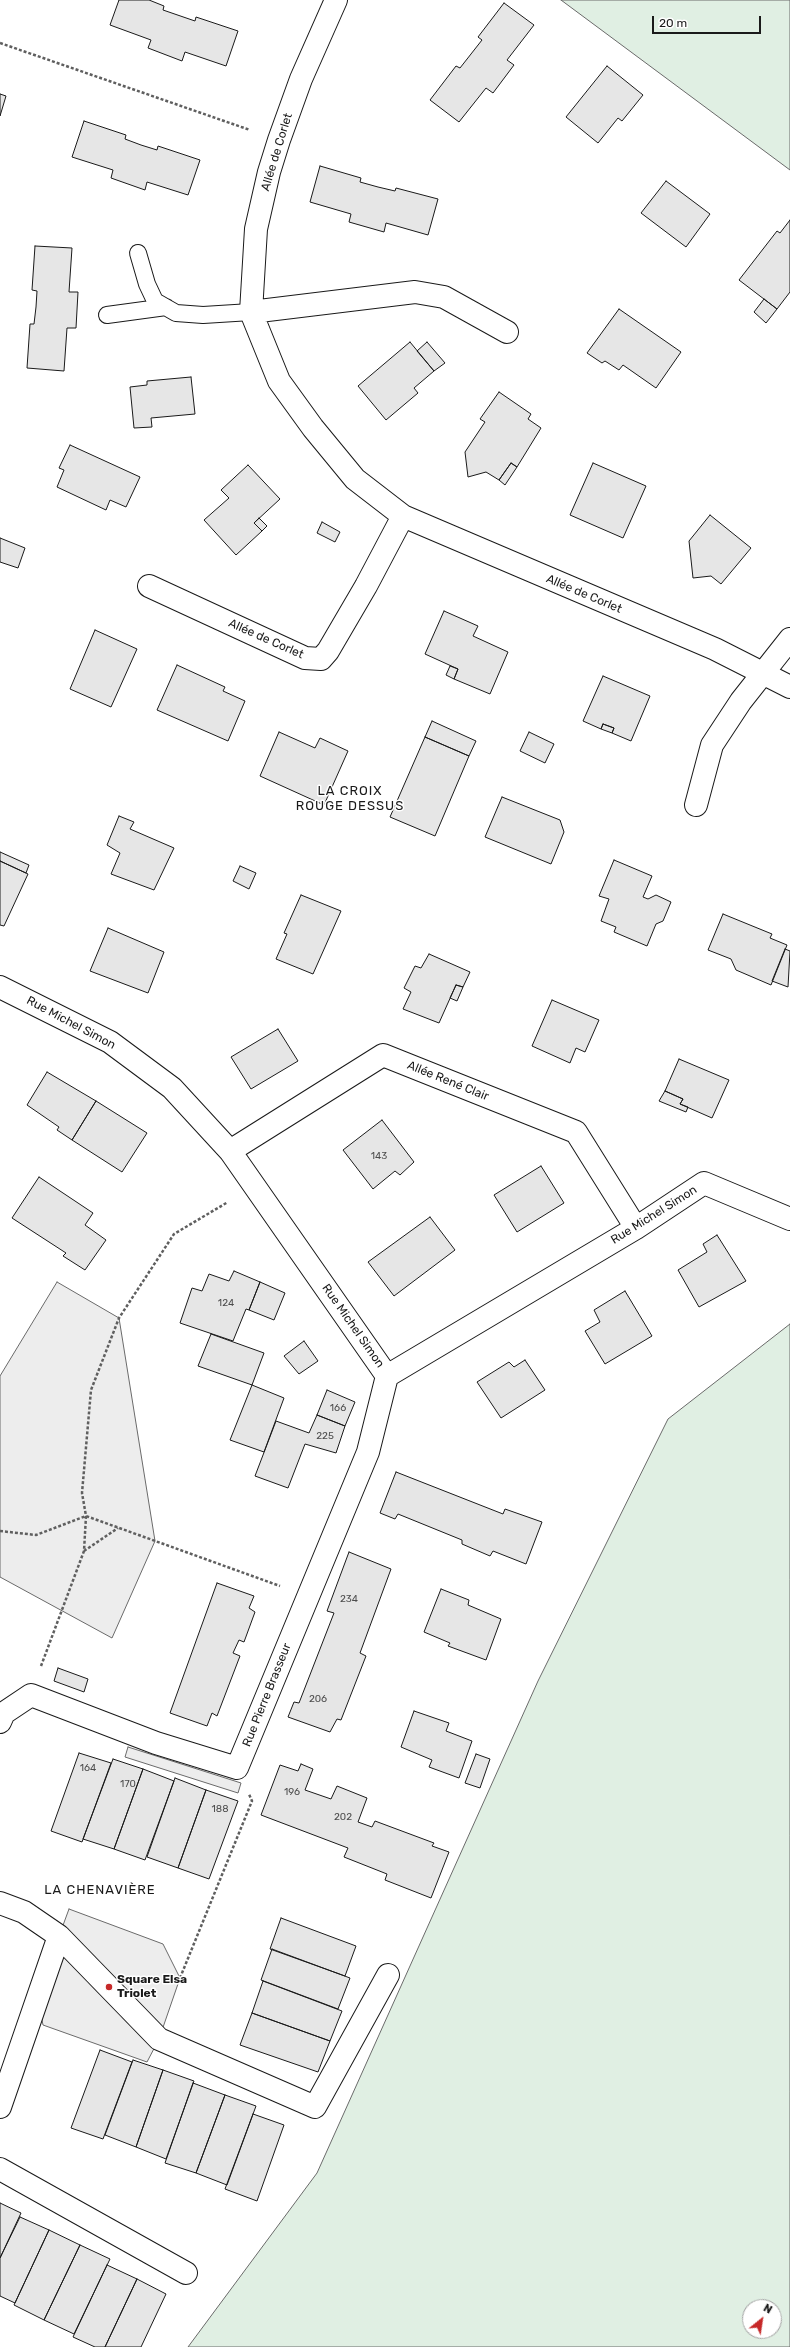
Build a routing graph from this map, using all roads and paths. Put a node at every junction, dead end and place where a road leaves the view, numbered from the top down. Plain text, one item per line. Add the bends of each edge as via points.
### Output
1 (336, 0) edge
2 (0, 43) edge
3 (278, 140) junction
4 (138, 253) dead end
5 (166, 307) junction
6 (251, 312) junction
7 (107, 315) dead end
8 (508, 332) dead end
9 (403, 516) junction
10 (149, 586) dead end
11 (790, 639) edge
12 (764, 673) junction
13 (790, 687) edge
14 (696, 805) dead end
15 (0, 987) edge
16 (230, 1151) junction
17 (254, 1186) junction
18 (790, 1219) edge
19 (636, 1228) junction
20 (387, 1376) junction
21 (86, 1516) junction
22 (118, 1528) junction
23 (0, 1530) edge
24 (84, 1551) junction
25 (308, 1596) junction
26 (31, 1695) junction
27 (0, 1722) edge
28 (237, 1768) junction
29 (0, 1903) edge
30 (59, 1936) junction
31 (388, 1975) dead end
32 (180, 1978) dead end
33 (0, 2108) edge
34 (0, 2169) edge
35 (186, 2273) dead end

1 - 3 street, Allée de Corlet via 301,79
2 - 3 path
3 - 6 street, Allée de Corlet via 256,229
4 - 5 lane via 155,301
5 - 6 lane via 176,313 203,316
5 - 7 lane
6 - 8 street via 415,292 444,297
6 - 9 street, Allée de Corlet via 279,381 313,428 355,479
9 - 10 street, Allée de Corlet via 366,586 321,659 305,658
9 - 12 street, Allée de Corlet via 715,649
11 - 12 street
12 - 13 street, Allée de Corlet
12 - 14 street via 741,701 712,746
15 - 16 street, Rue Michel Simon via 110,1042 172,1088
16 - 17 street, Rue Michel Simon
16 - 19 street, Allée René Clair via 383,1055 576,1132
17 - 20 street, Rue Michel Simon
17 - 21 path via 174,1234 119,1318 91,1390 82,1493
18 - 19 street, Rue Michel Simon via 704,1184
19 - 20 street, Rue Michel Simon
20 - 25 street, Rue Pierre Brasseur via 368,1452
21 - 22 path
21 - 23 path via 36,1535
21 - 24 path
22 - 24 path
22 - 25 path
24 - 26 path
25 - 28 street, Rue Pierre Brasseur
26 - 27 street via 4,1713
26 - 28 street via 156,1744
28 - 32 path via 252,1801
29 - 30 street via 24,1912
30 - 31 street via 158,2039 315,2107
30 - 33 street
34 - 35 street

